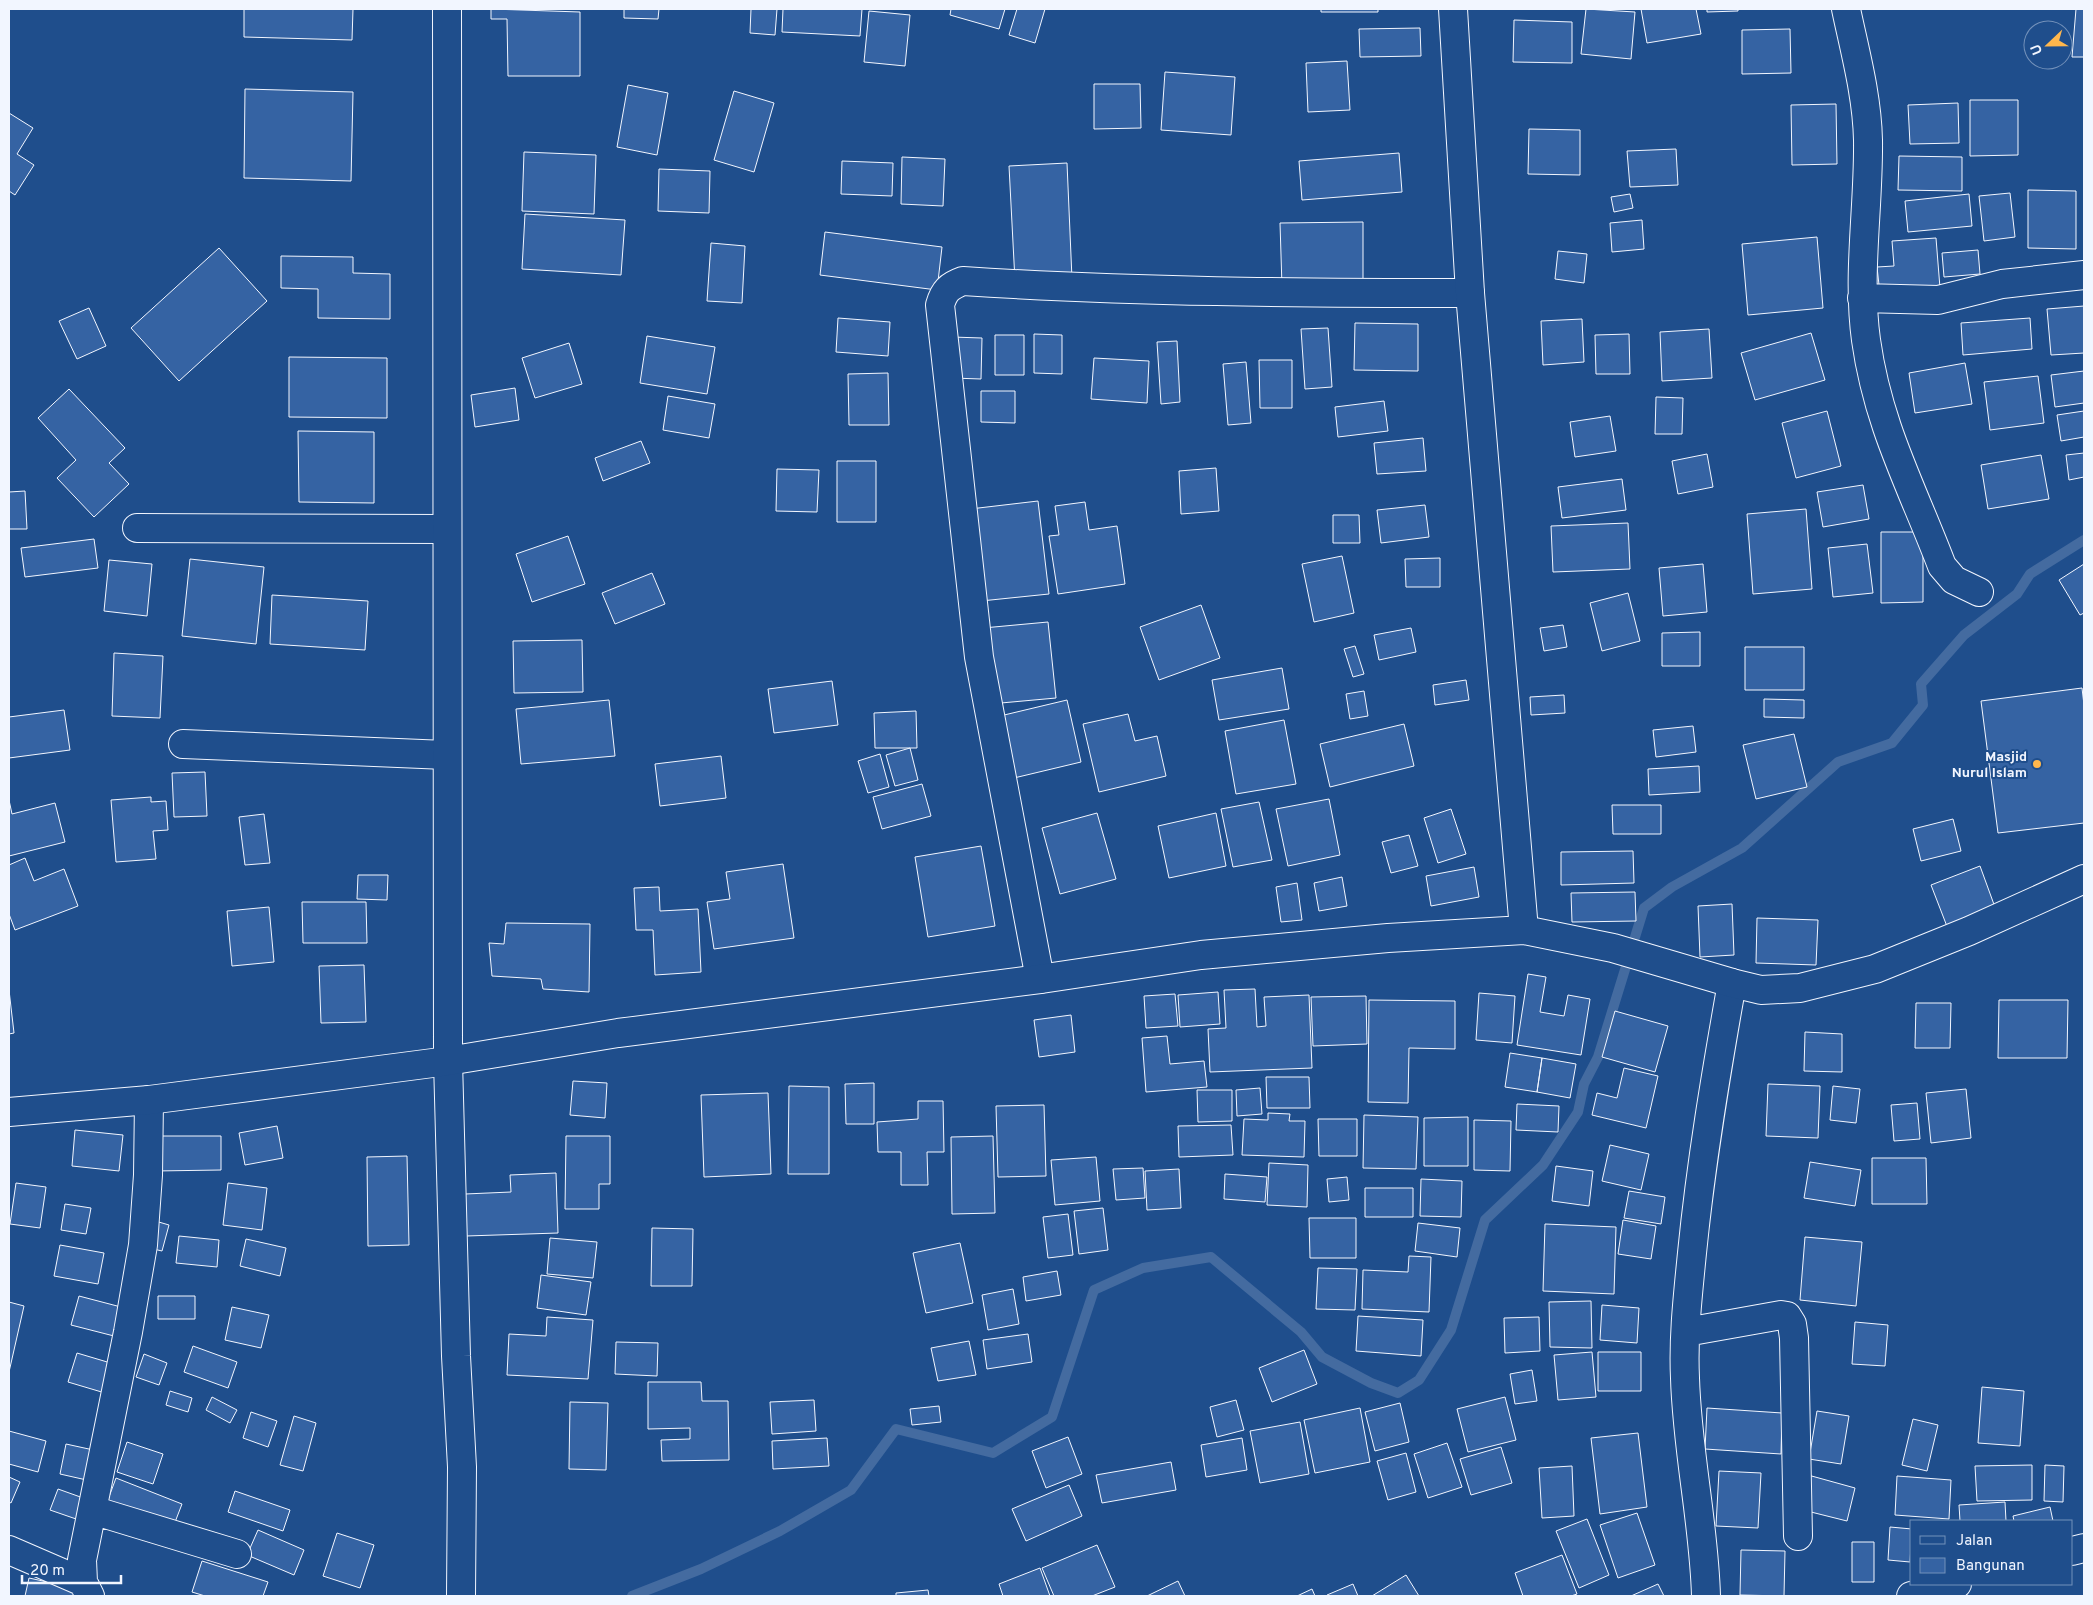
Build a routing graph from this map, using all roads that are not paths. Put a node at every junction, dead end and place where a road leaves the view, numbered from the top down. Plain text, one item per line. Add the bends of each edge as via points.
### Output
1 (446, 9) edge
2 (1454, 9) edge
3 (1846, 9) edge
4 (2084, 275) edge
5 (1470, 293) junction
6 (1862, 298) junction
7 (137, 528) dead end
8 (446, 529) junction
9 (1979, 592) dead end
10 (183, 744) dead end
11 (446, 755) junction
12 (2084, 879) edge
13 (1524, 930) junction
14 (1040, 978) junction
15 (1732, 983) junction
16 (448, 1061) junction
17 (149, 1100) junction
18 (9, 1112) edge
19 (1686, 1332) junction
20 (92, 1510) junction
21 (1798, 1536) dead end
22 (9, 1550) edge
23 (237, 1554) dead end
24 (1953, 1585) edge
25 (87, 1589) edge
26 (461, 1596) edge
27 (1706, 1596) edge
28 (1911, 1596) edge

1 - 8 street
2 - 5 street
3 - 6 street via 1865,98 1868,138
4 - 6 street via 2002,284 1938,300
5 - 13 street
5 - 14 street via 1088,288 962,281 950,285 943,295 940,305 979,657
6 - 9 street via 1872,383 1908,488 1944,571
7 - 8 street
8 - 11 street
10 - 11 street
11 - 16 street
12 - 15 street via 1969,931 1841,979 1800,988 1761,990
13 - 14 street via 1388,938 1201,955
13 - 15 street via 1613,948
14 - 16 street via 618,1033
15 - 19 street via 1701,1164
16 - 17 street
16 - 26 street via 462,1467
17 - 18 street
17 - 20 street via 143,1245
19 - 21 street via 1781,1314 1787,1316 1792,1324
19 - 27 street via 1685,1377 1691,1461
20 - 23 street
20 - 25 street via 82,1560
22 - 25 street
24 - 28 street

